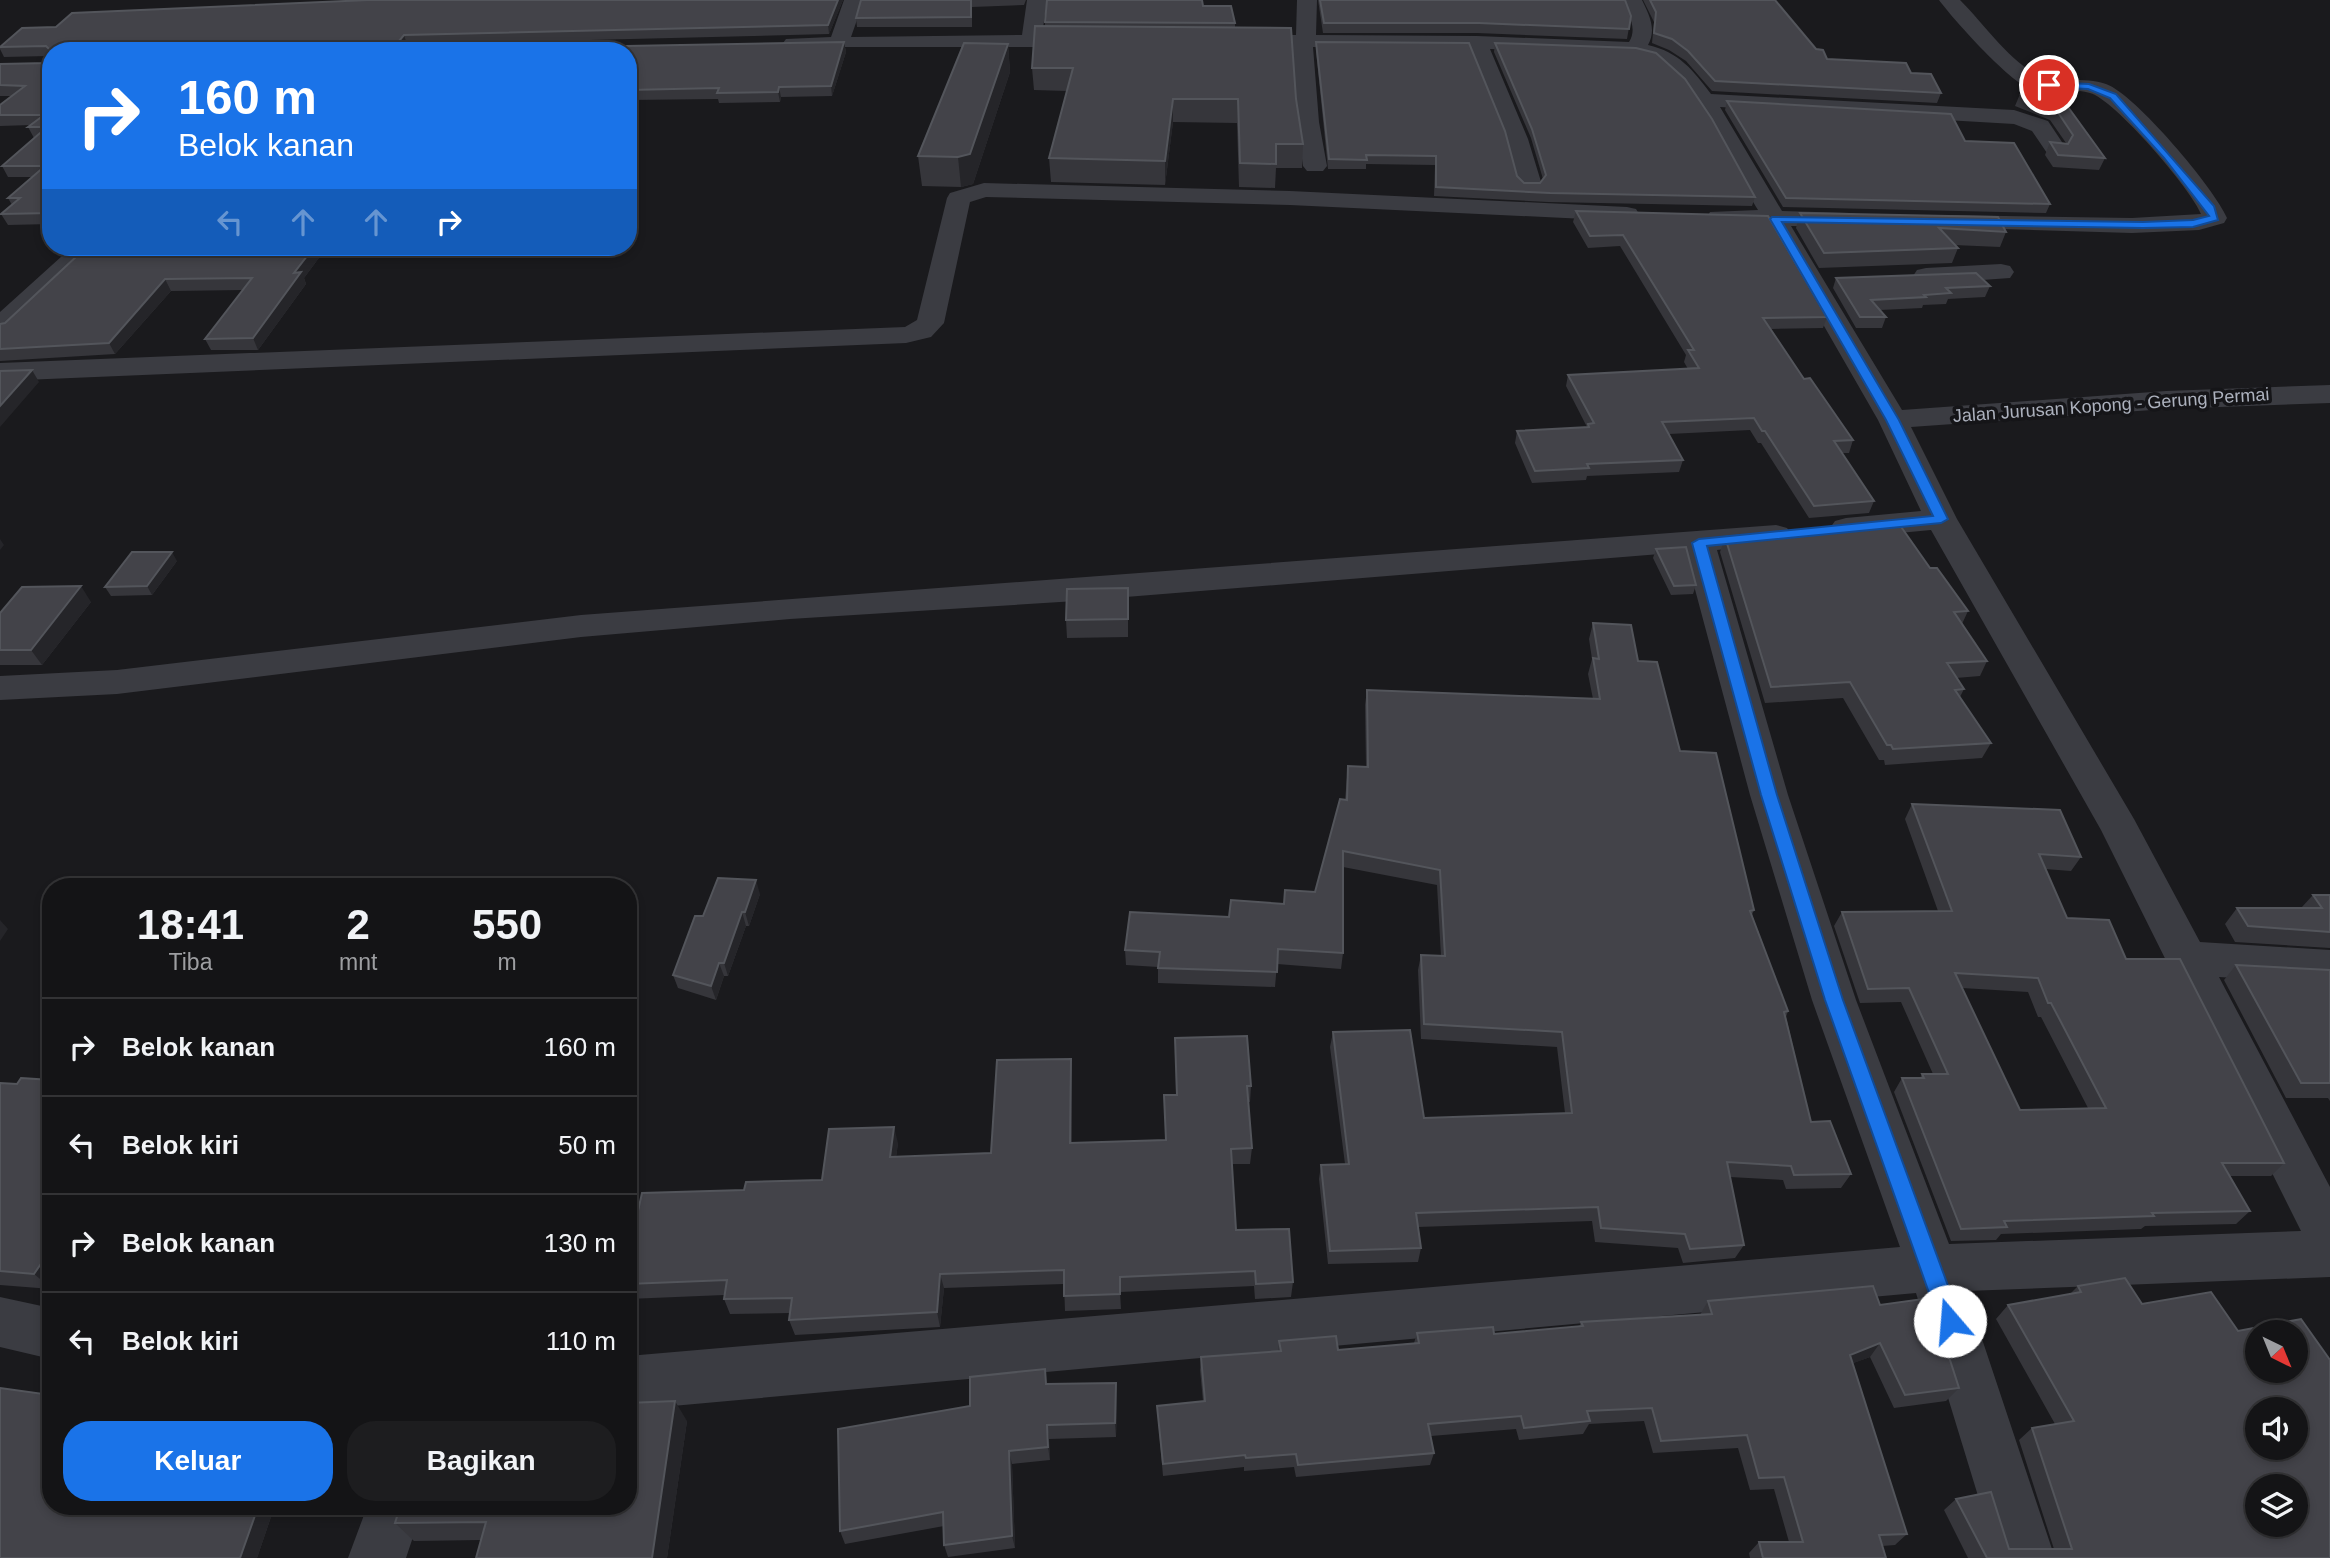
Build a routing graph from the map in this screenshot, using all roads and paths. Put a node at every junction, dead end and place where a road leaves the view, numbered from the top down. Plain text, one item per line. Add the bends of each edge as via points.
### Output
1 (854, 0) edge
2 (1037, 0) edge
3 (1307, 0) edge
4 (1632, 0) edge
5 (1950, 0) edge
6 (1031, 40) junction
7 (1109, 41) edge
8 (1213, 41) edge
9 (1304, 41) junction
10 (839, 42) junction
11 (1477, 42) junction
12 (772, 43) edge
13 (1634, 48) junction
14 (1705, 100) junction
15 (2055, 148) edge
16 (1315, 166) dead end
17 (1530, 184) edge
18 (1654, 215) edge
19 (1695, 216) edge
20 (1775, 219) junction
21 (1877, 221) edge
22 (1925, 222) edge
23 (78, 256) edge
24 (2001, 272) dead end
25 (1905, 277) edge
26 (0, 327) edge
27 (0, 372) edge
28 (2330, 394) edge
29 (1893, 420) junction
30 (1941, 519) junction
31 (1699, 543) junction
32 (0, 688) edge
33 (2187, 958) junction
34 (2330, 967) edge
35 (2330, 1237) edge
36 (2330, 1253) edge
37 (1933, 1268) junction
38 (0, 1322) edge
39 (42, 1332) edge
40 (637, 1382) edge
41 (392, 1515) edge
42 (377, 1558) edge
43 (2026, 1558) edge

1 - 10 street
2 - 6 street
3 - 9 street
4 - 13 street via 1645,32
5 - 22 street via 2028,80 2089,86 2113,96 2215,218 2143,225
6 - 7 street
6 - 10 street
8 - 9 street
9 - 11 street
9 - 16 street
10 - 12 street
11 - 13 street
11 - 17 street via 1517,139
13 - 14 street via 1671,61
14 - 15 street via 2014,117 2043,127
14 - 20 street
18 - 27 street via 984,190 959,198 930,323 906,335
19 - 20 street
20 - 21 street
20 - 29 street via 1826,279
23 - 26 street
24 - 25 street
28 - 29 street, Jalan Jurusan Kopong - Gerung Permai
29 - 30 street
30 - 31 street
30 - 33 street via 2120,829
31 - 32 street via 777,609 581,626 117,682
31 - 37 street via 1769,795 1834,1000
33 - 34 street
33 - 35 street
36 - 37 street
37 - 40 street
37 - 43 street
38 - 39 street
41 - 42 street

